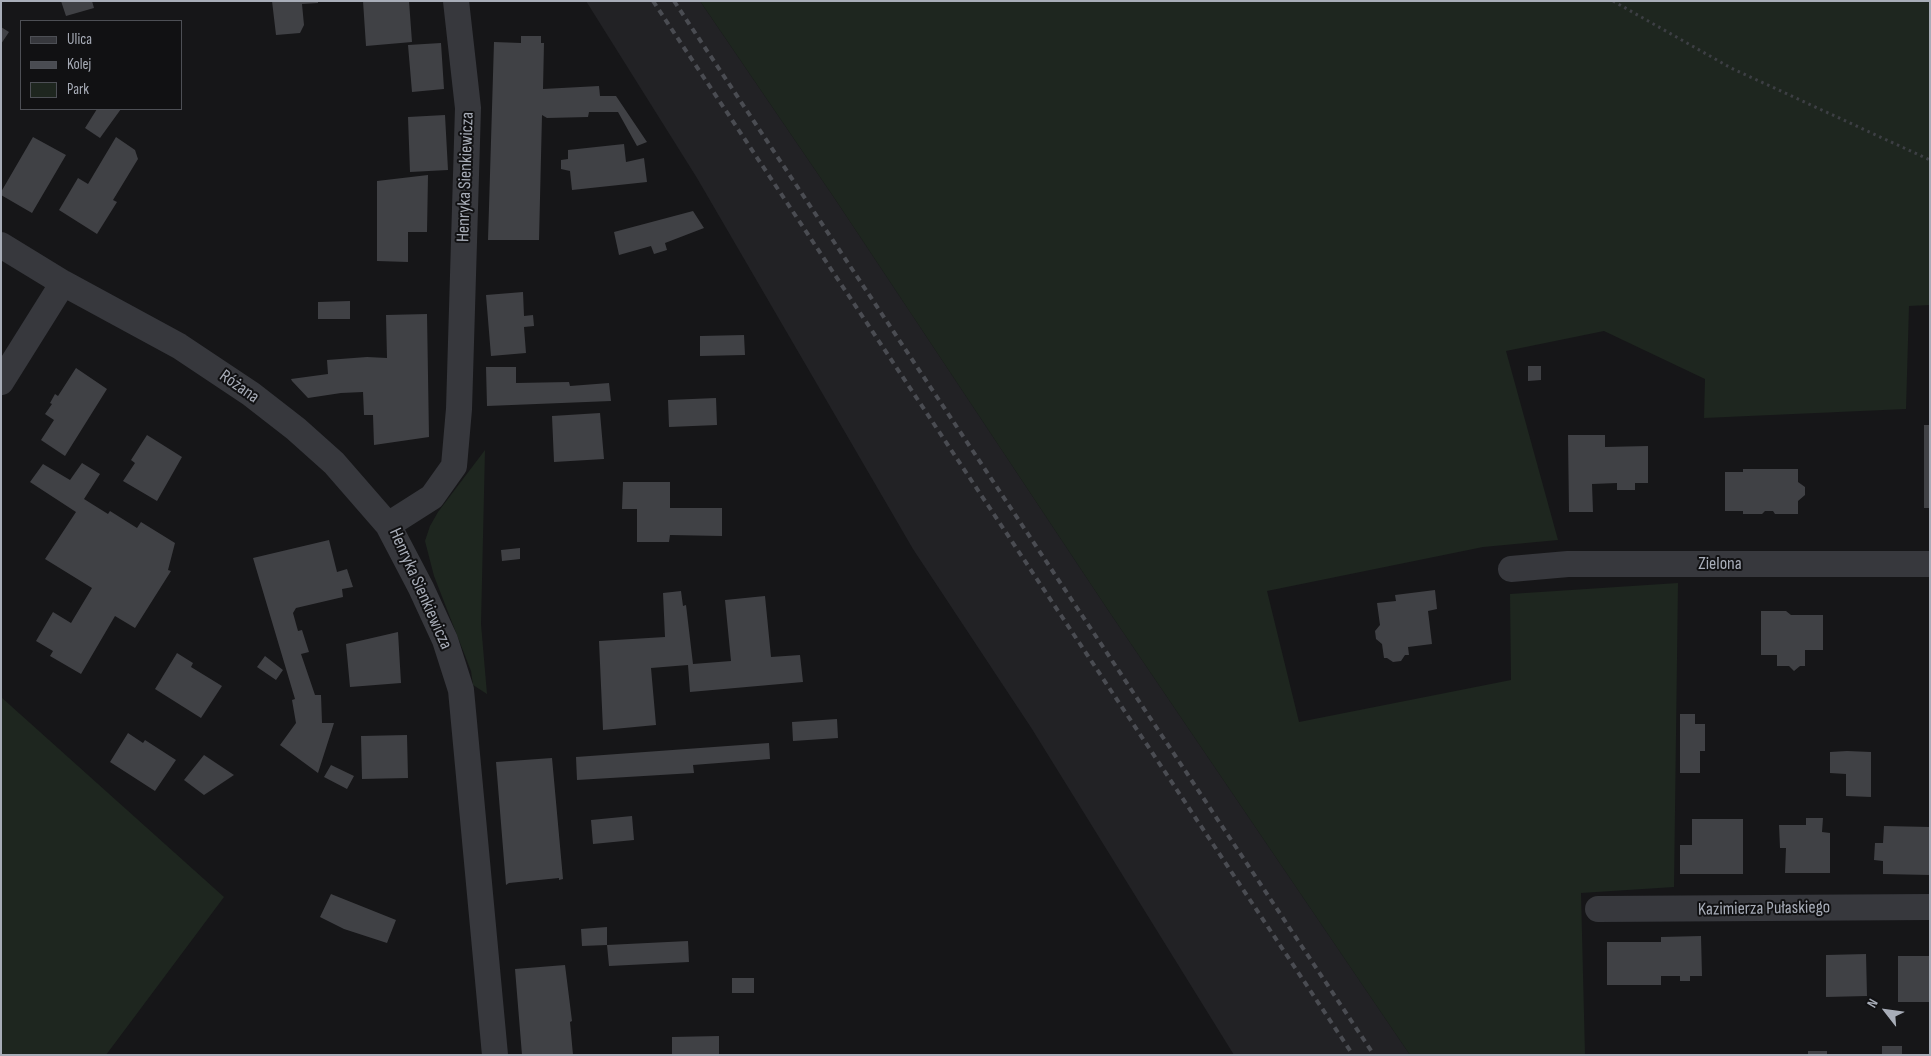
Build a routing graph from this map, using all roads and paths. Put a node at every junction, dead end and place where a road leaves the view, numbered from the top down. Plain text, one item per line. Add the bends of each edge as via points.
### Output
1 (456, 1) edge
2 (1613, 1) edge
3 (1930, 160) edge
4 (1, 246) edge
5 (63, 283) junction
6 (1, 382) edge
7 (388, 524) junction
8 (1930, 564) edge
9 (1512, 569) dead end
10 (1930, 907) edge
11 (1598, 909) dead end
12 (495, 1055) edge

1 - 7 street, Henryka Sienkiewicza via 468,108 459,409 454,466 432,497
2 - 3 path via 1731,68
4 - 5 street, Różana
5 - 6 street
5 - 7 street, Różana via 179,346 251,394 334,463
7 - 12 street, Henryka Sienkiewicza via 444,640 461,690
8 - 9 street, Zielona via 1568,564
10 - 11 street, Kazimierza Pułaskiego

